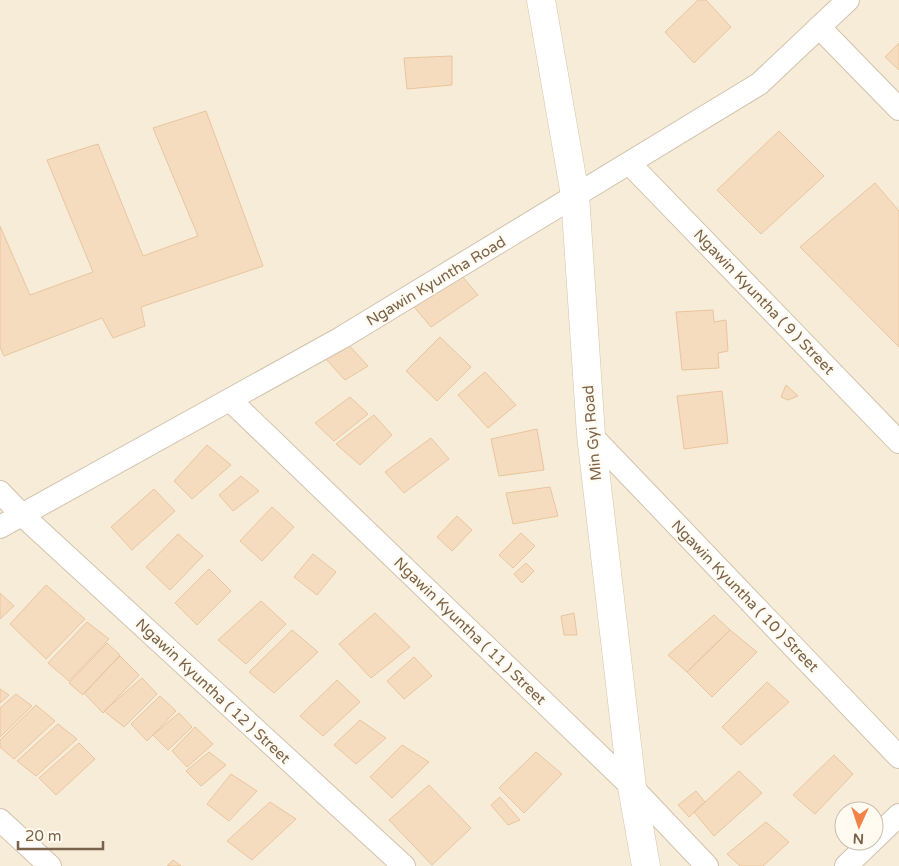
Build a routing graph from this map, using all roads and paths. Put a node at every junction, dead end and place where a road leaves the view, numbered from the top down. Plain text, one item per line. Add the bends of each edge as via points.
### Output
1 (541, 0) edge
2 (848, 0) edge
3 (819, 27) junction
4 (899, 109) edge
5 (630, 163) junction
6 (576, 195) junction
7 (230, 400) junction
8 (591, 435) junction
9 (899, 442) edge
10 (0, 492) edge
11 (22, 515) junction
12 (0, 527) edge
13 (899, 757) edge
14 (632, 787) junction
15 (899, 815) edge
16 (0, 820) edge
17 (884, 829) edge
18 (862, 851) edge
19 (50, 866) edge
20 (404, 866) edge
21 (646, 866) edge
22 (706, 866) edge
23 (846, 866) edge

1 - 6 main road, Min Gyi Road
2 - 3 street, Ngawin Kyuntha Road
3 - 4 street
3 - 5 street, Ngawin Kyuntha Road via 759,84
5 - 6 street, Ngawin Kyuntha Road
5 - 9 street, Ngawin Kyuntha ( 9 ) Street
6 - 7 street, Ngawin Kyuntha Road via 341,338
6 - 8 main road, Min Gyi Road
7 - 11 street, Ngawin Kyuntha Road
7 - 14 street, Ngawin Kyuntha ( 11 ) Street
8 - 13 street, Ngawin Kyuntha ( 10 ) Street
8 - 14 main road, Min Gyi Road
10 - 11 street, Ngawin Kyuntha ( 12 ) Street
11 - 12 street, Ngawin Kyuntha Road
11 - 20 street, Ngawin Kyuntha ( 12 ) Street
14 - 21 main road, Min Gyi Road
14 - 22 street, Ngawin Kyuntha ( 11 ) Street
15 - 17 street
16 - 19 street
18 - 23 street

